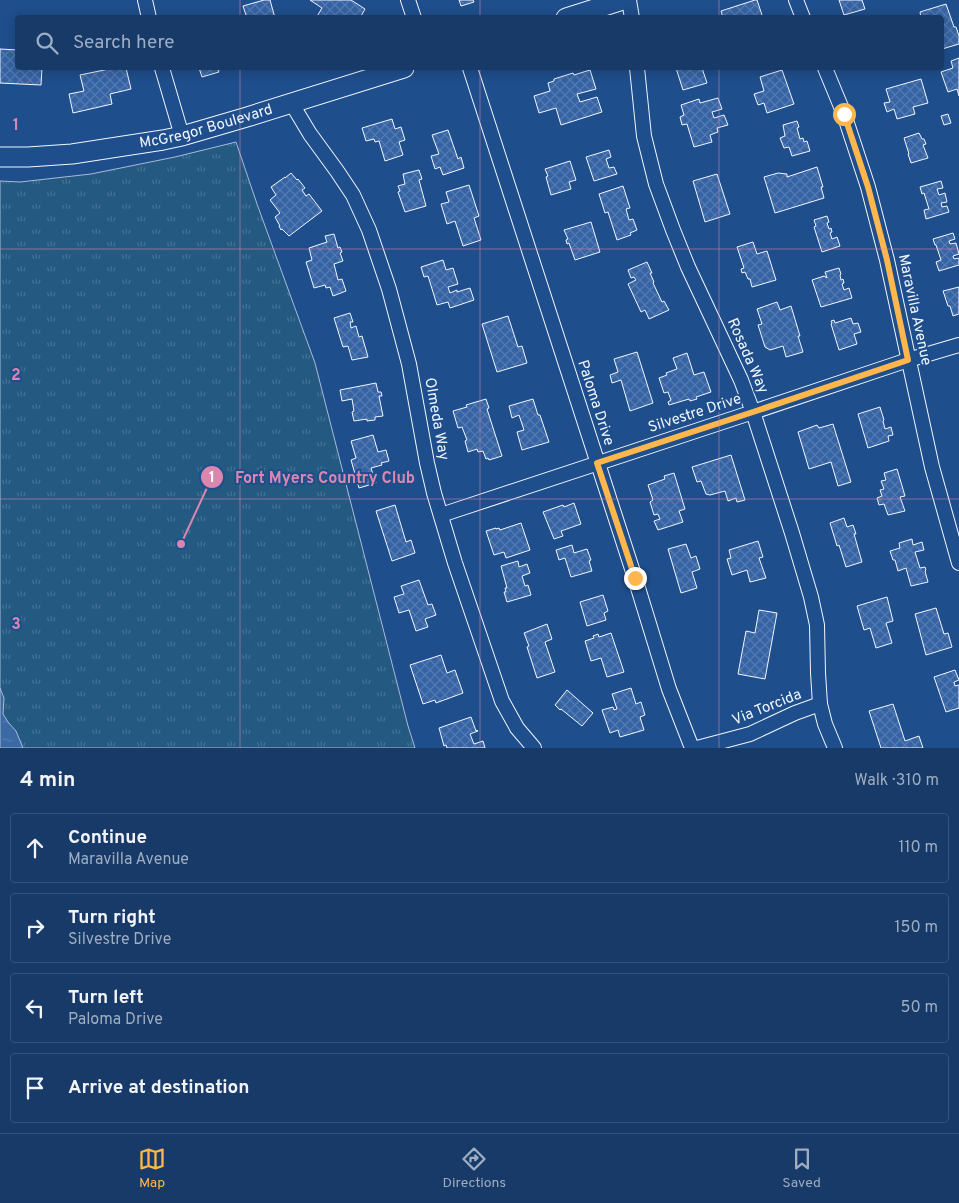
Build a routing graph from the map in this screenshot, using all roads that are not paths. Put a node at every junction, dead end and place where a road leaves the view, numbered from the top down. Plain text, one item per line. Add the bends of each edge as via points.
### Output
1 (145, 0) edge
2 (408, 0) edge
3 (623, 0) edge
4 (629, 0) edge
5 (796, 0) edge
6 (148, 15) edge
7 (413, 15) edge
8 (576, 15) edge
9 (632, 15) edge
10 (802, 15) edge
11 (163, 70) edge
12 (398, 70) edge
13 (471, 70) edge
14 (637, 70) edge
15 (826, 70) edge
16 (292, 104) junction
17 (182, 136) junction
18 (0, 157) edge
19 (959, 345) edge
20 (908, 360) junction
21 (753, 412) junction
22 (597, 463) junction
23 (441, 515) junction
24 (959, 563) edge
25 (820, 704) junction
26 (534, 748) edge
27 (692, 748) edge
28 (696, 748) edge
29 (835, 748) edge

1 - 6 street
2 - 7 street
3 - 8 main road
4 - 9 street
5 - 10 street
11 - 17 street
12 - 16 main road, McGregor Boulevard
13 - 22 street, Paloma Drive
14 - 21 street, Rosada Way via 644,136 656,184 672,230 736,367
15 - 20 street, Maravilla Avenue via 868,187
16 - 17 main road, McGregor Boulevard
16 - 23 street, Olmeda Way via 353,195 369,230 410,364 427,463
17 - 18 main road, McGregor Boulevard via 72,154
19 - 20 street, Silvestre Drive
20 - 21 street, Silvestre Drive
20 - 24 street, Maravilla Avenue via 932,466
21 - 22 street, Silvestre Drive
21 - 25 street, Rosada Way via 792,533 817,625
22 - 23 street, Silvestre Drive
22 - 27 street, Paloma Drive via 669,689
23 - 26 street, Olmeda Way via 502,701 517,728
25 - 28 street, Via Torcida via 750,734
25 - 29 street, Rosada Way

